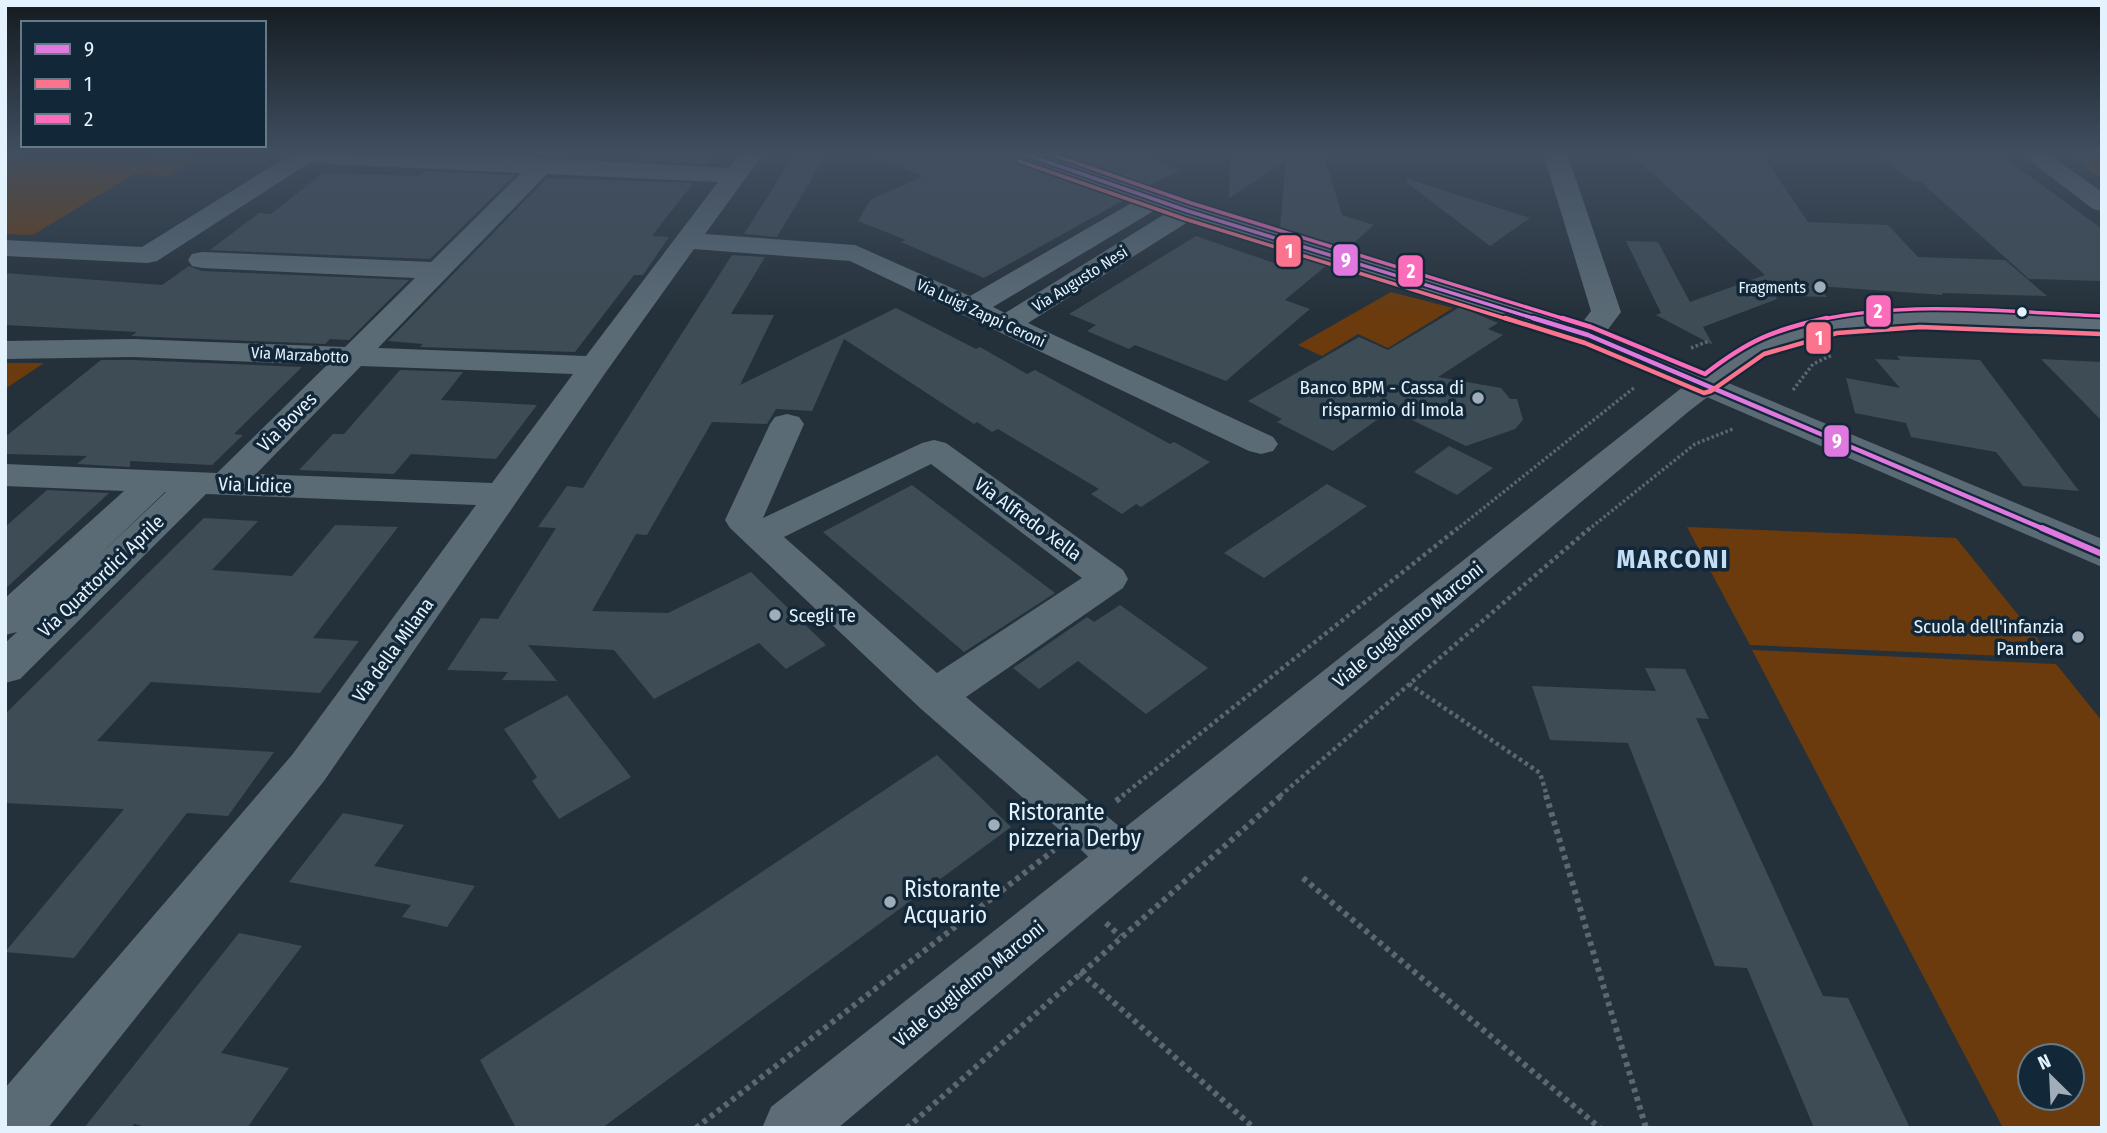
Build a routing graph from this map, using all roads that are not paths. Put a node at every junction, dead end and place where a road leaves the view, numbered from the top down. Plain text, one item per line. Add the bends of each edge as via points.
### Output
1 (225, 206) edge
2 (503, 206) edge
3 (713, 206) edge
4 (1144, 206) edge
5 (1172, 206) edge
6 (1572, 206) edge
7 (1188, 211) junction
8 (687, 241) junction
9 (5, 248) edge
10 (202, 260) dead end
11 (438, 271) junction
12 (971, 308) junction
13 (1007, 324) junction
14 (2102, 325) edge
15 (1588, 335) junction
16 (5, 350) edge
17 (352, 357) junction
18 (595, 366) junction
19 (1706, 384) junction
20 (787, 424) dead end
21 (1261, 444) dead end
22 (5, 475) edge
23 (155, 482) junction
24 (211, 483) junction
25 (504, 495) junction
26 (760, 534) junction
27 (2102, 554) edge
28 (5, 621) edge
29 (5, 668) edge
30 (935, 696) junction
31 (1123, 859) junction
32 (10, 1128) edge
33 (792, 1128) edge

1 - 9 street via 147,255
2 - 11 street, Via Boves
3 - 8 street, Via della Milana
4 - 12 street, Via Augusto Nesi
5 - 7 street
6 - 15 street via 1606,312
7 - 13 street, Via Augusto Nesi
7 - 15 street
8 - 12 street, Via Luigi Zappi Ceroni via 855,253
8 - 18 street, Via della Milana
10 - 11 street
11 - 17 street, Via Boves
12 - 13 street, Via Luigi Zappi Ceroni
13 - 21 street, Via Luigi Zappi Ceroni
14 - 19 main road, Viale Guglielmo Marconi via 1920,318 1835,324 1760,346
15 - 19 street
16 - 17 street, Via Marzabotto via 133,348
17 - 18 street, Via Marzabotto
17 - 24 street, Via Boves
18 - 25 street, Via della Milana
19 - 27 street
19 - 31 main road, Viale Guglielmo Marconi
20 - 26 street via 744,520
22 - 23 street, Via Lidice
23 - 24 street, Via Lidice
23 - 28 street, Via Quattordici Aprile
24 - 25 street, Via Lidice
24 - 29 street, Via Quattordici Aprile
25 - 32 street, Via della Milana via 308,768
26 - 30 street
26 - 30 street, Via Alfredo Xella via 934,450 1110,579
30 - 31 street
31 - 33 main road, Viale Guglielmo Marconi

